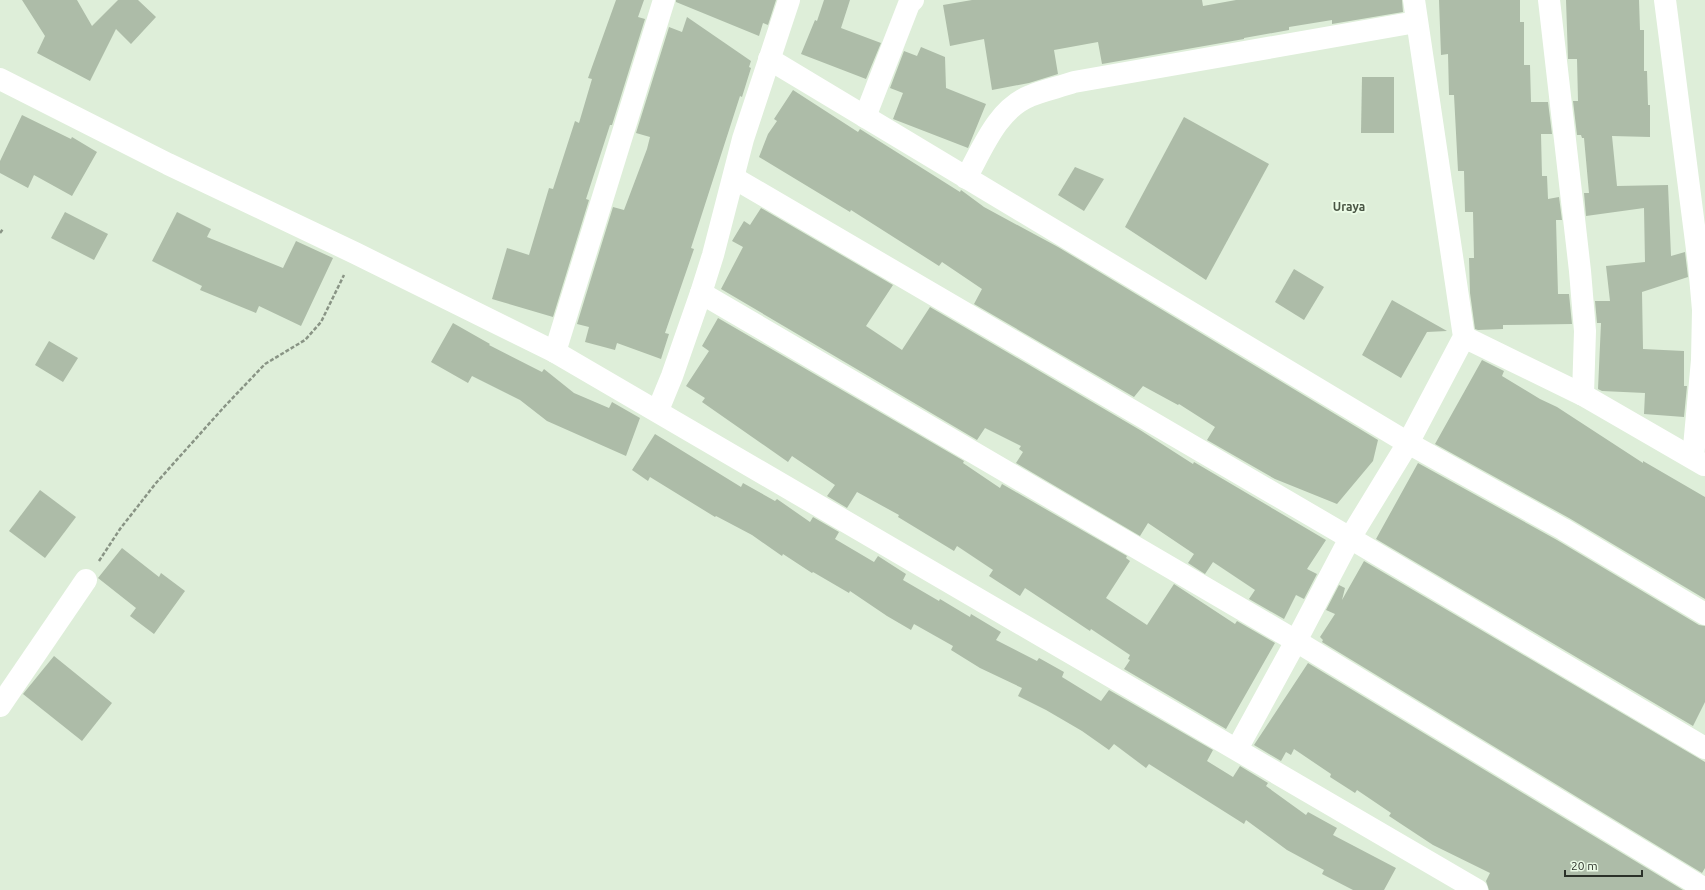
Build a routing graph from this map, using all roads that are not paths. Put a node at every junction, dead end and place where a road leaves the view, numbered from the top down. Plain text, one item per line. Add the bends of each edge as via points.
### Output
1 (664, 0) edge
2 (789, 0) edge
3 (913, 0) edge
4 (1414, 0) edge
5 (1549, 0) edge
6 (1665, 0) edge
7 (1416, 22) junction
8 (768, 59) junction
9 (0, 79) edge
10 (865, 117) junction
11 (734, 178) junction
12 (966, 178) junction
13 (701, 294) junction
14 (1464, 337) junction
15 (555, 352) junction
16 (1583, 395) junction
17 (658, 410) junction
18 (1408, 443) junction
19 (1699, 462) edge
20 (1350, 538) junction
21 (86, 580) road end
22 (1705, 614) edge
23 (1296, 641) junction
24 (0, 706) edge
25 (1705, 748) edge
26 (1237, 749) junction
27 (1705, 889) edge
28 (1478, 890) edge

1 - 15 street
2 - 8 street
3 - 10 street via 909,4
4 - 7 street
5 - 16 street via 1580,271 1585,331
6 - 19 street via 1698,257 1702,310
7 - 12 street via 1074,82 1028,96 1007,111 994,127
7 - 14 street
8 - 10 street
8 - 11 street via 743,139
9 - 15 street via 168,164
10 - 12 street
11 - 13 street
11 - 20 street
12 - 18 street
13 - 17 street
13 - 23 street
14 - 16 street
14 - 18 street
15 - 17 street
16 - 19 street
17 - 26 street
18 - 20 street
18 - 22 street via 1563,529
20 - 23 street
20 - 25 street
21 - 24 street
23 - 26 street
23 - 27 street
26 - 28 street

